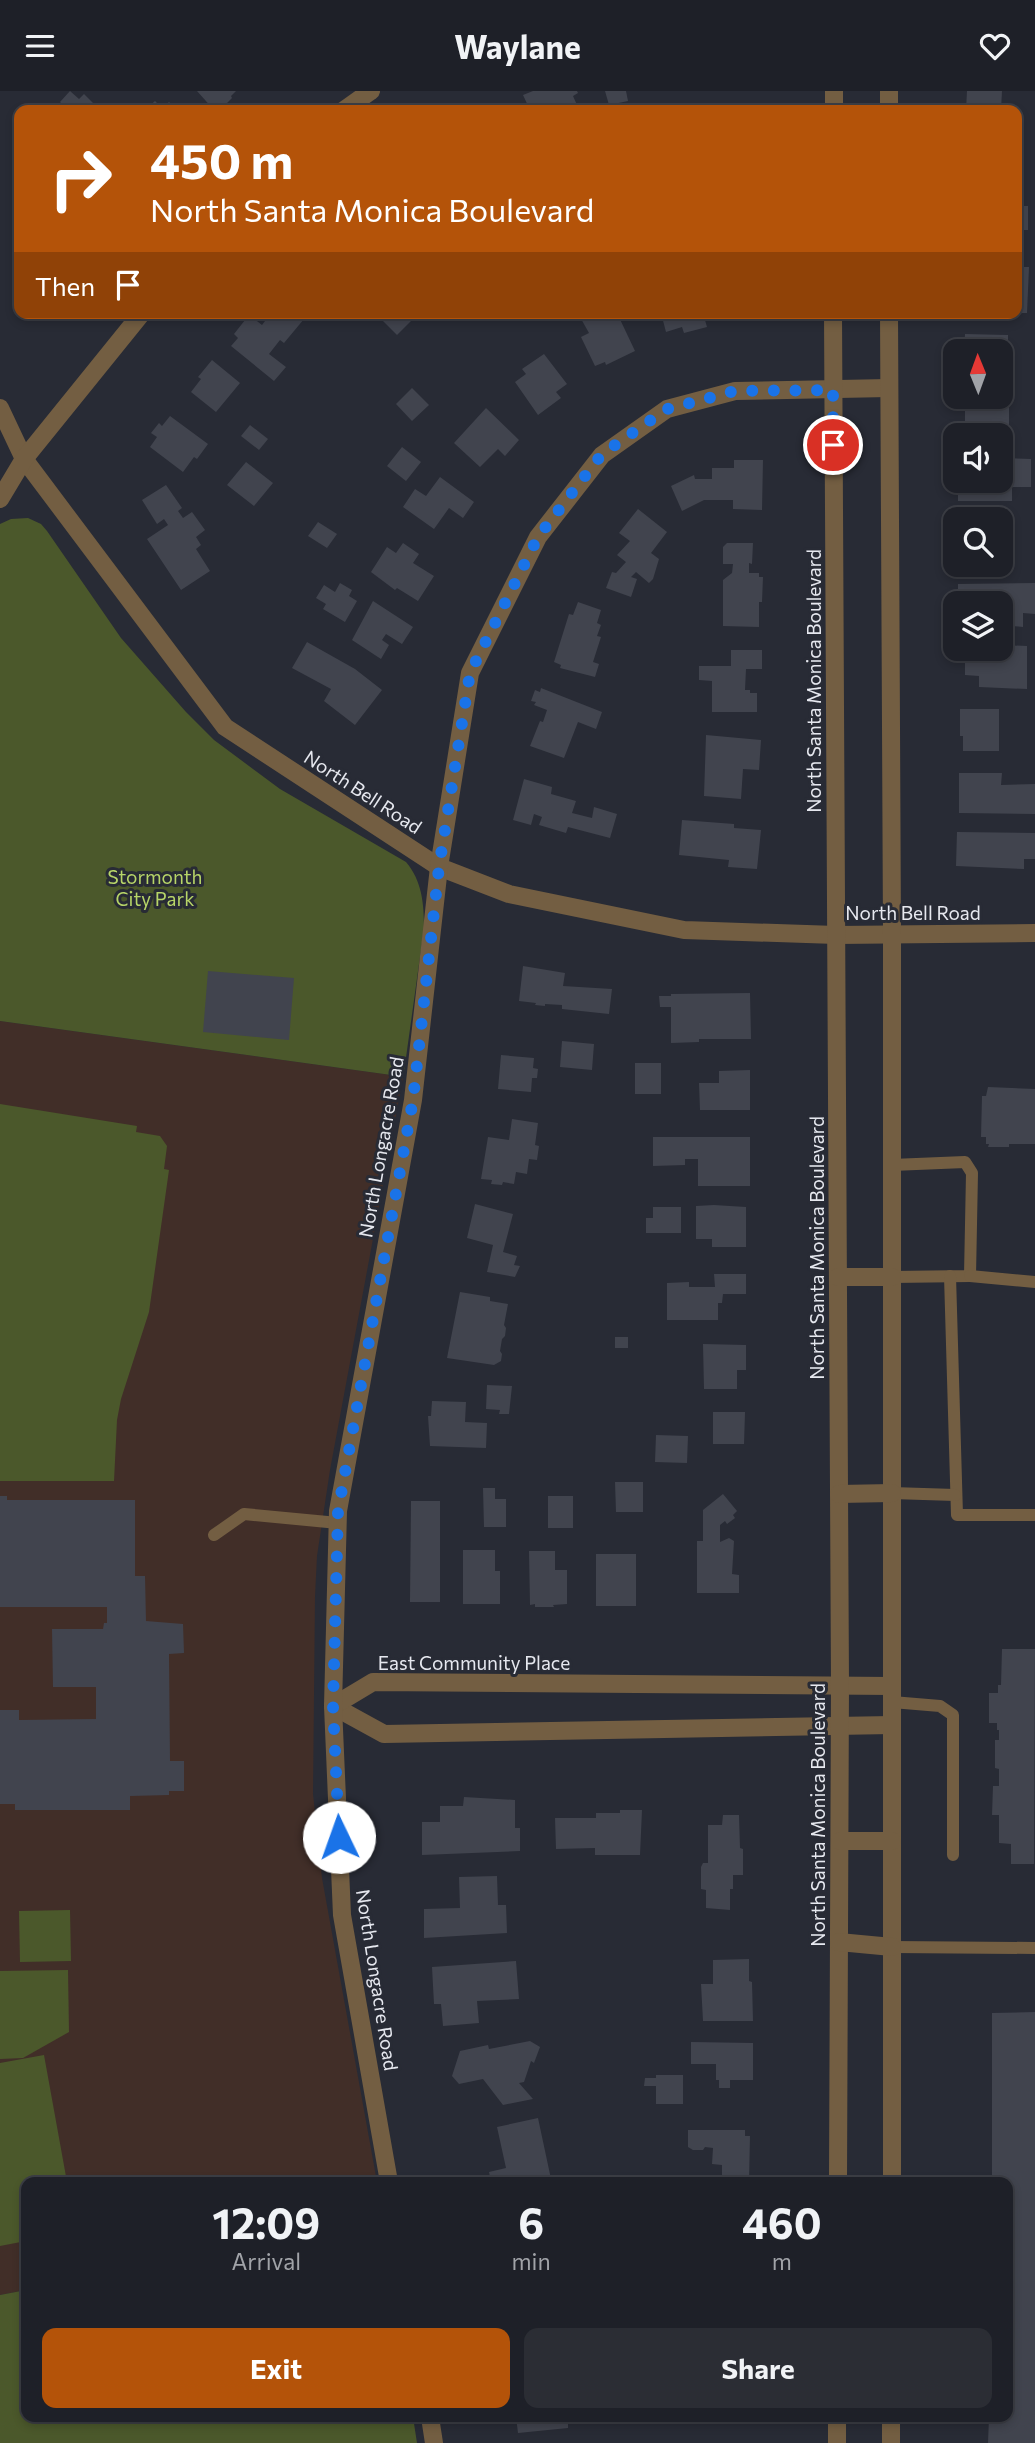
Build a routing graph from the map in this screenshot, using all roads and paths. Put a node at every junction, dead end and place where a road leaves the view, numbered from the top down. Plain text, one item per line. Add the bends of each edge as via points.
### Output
1 (372, 91) edge
2 (351, 105) edge
3 (137, 319) edge
4 (833, 319) edge
5 (889, 319) edge
6 (889, 388) junction
7 (833, 390) junction
8 (0, 408) edge
9 (24, 459) junction
10 (0, 499) edge
11 (439, 867) junction
12 (1035, 933) edge
13 (892, 934) junction
14 (836, 935) junction
15 (892, 1165) junction
16 (950, 1276) junction
17 (970, 1276) junction
18 (838, 1277) junction
19 (892, 1277) junction
20 (1035, 1282) edge
21 (892, 1493) junction
22 (839, 1494) junction
23 (955, 1495) junction
24 (1035, 1515) edge
25 (338, 1523) junction
26 (214, 1535) dead end
27 (840, 1684) junction
28 (892, 1694) junction
29 (333, 1706) junction
30 (840, 1724) junction
31 (892, 1725) junction
32 (839, 1841) junction
33 (892, 1841) junction
34 (953, 1855) dead end
35 (839, 1942) junction
36 (892, 1947) junction
37 (1035, 1948) edge
38 (388, 2177) edge
39 (838, 2177) edge
40 (892, 2177) edge
41 (431, 2422) edge
42 (837, 2422) edge
43 (891, 2422) edge
44 (434, 2443) edge
45 (837, 2443) edge
46 (891, 2443) edge

1 - 2 street
3 - 9 street
4 - 7 street, North Santa Monica Boulevard
5 - 6 street
6 - 7 street, North Longacre Road
6 - 13 street
7 - 11 street, North Longacre Road via 735,391 667,409 602,454 538,537 470,673
7 - 14 street, North Santa Monica Boulevard
8 - 9 street, North Bell Road
9 - 10 street
9 - 11 street, North Bell Road via 225,727
11 - 14 street, North Bell Road via 509,894 684,930
11 - 25 street, North Longacre Road via 413,1100
12 - 13 street, North Bell Road
13 - 14 street, North Bell Road
13 - 15 street
14 - 18 street, North Santa Monica Boulevard
15 - 17 lane via 965,1163 972,1173
15 - 19 street
16 - 17 lane
16 - 19 lane
16 - 23 lane
17 - 20 lane
18 - 19 street
18 - 22 street, North Santa Monica Boulevard
19 - 21 street
21 - 22 street
21 - 23 lane
21 - 28 street
22 - 27 street, North Santa Monica Boulevard
23 - 24 lane via 957,1515
25 - 26 lane via 244,1514
25 - 29 street, North Longacre Road
27 - 28 street, East Community Place
27 - 29 street, East Community Place via 373,1682
27 - 30 street, North Santa Monica Boulevard
28 - 31 street
28 - 34 lane via 940,1706 953,1715
29 - 30 street via 384,1734
29 - 38 street, North Longacre Road via 342,1915
30 - 31 street
30 - 32 street, North Santa Monica Boulevard
31 - 33 street
32 - 33 street
32 - 35 street, North Santa Monica Boulevard
33 - 36 street
35 - 36 street
35 - 39 street, North Santa Monica Boulevard
36 - 37 lane
36 - 40 street
41 - 44 street
42 - 45 street
43 - 46 street

